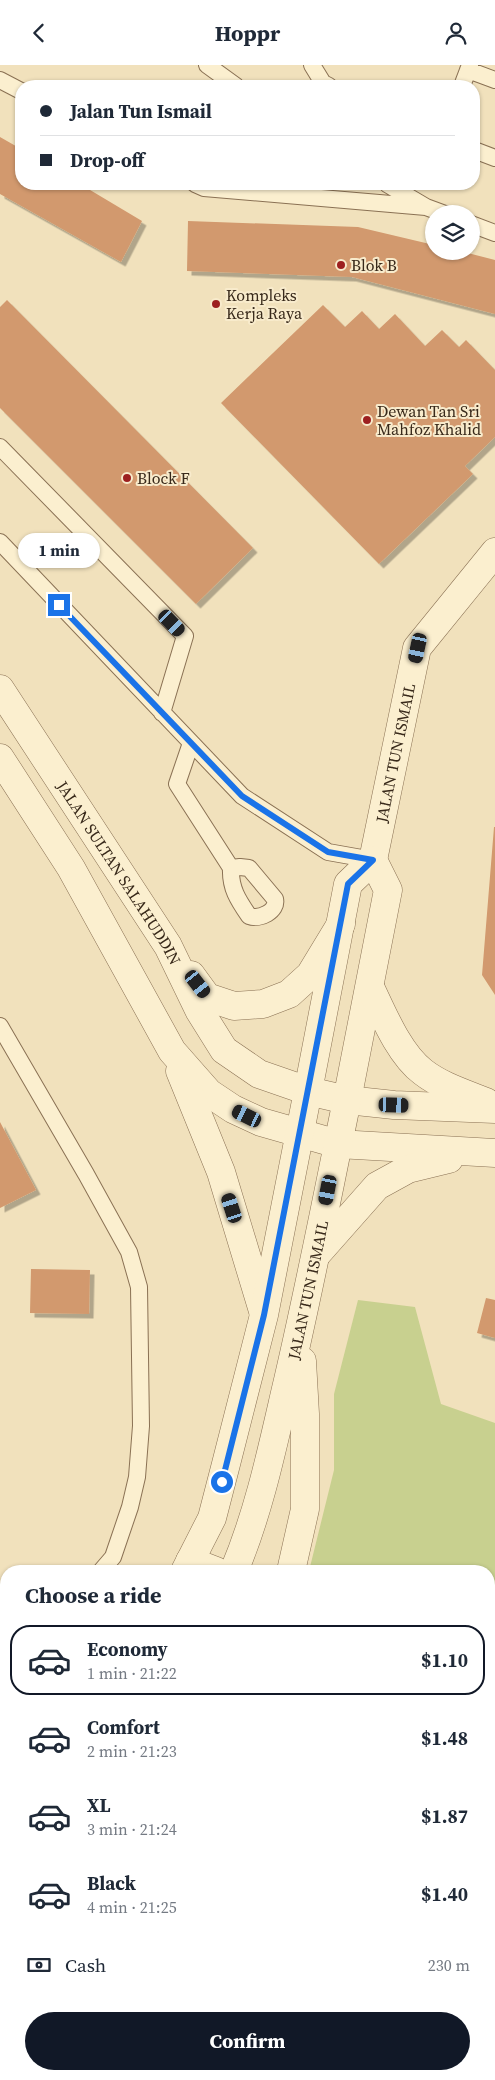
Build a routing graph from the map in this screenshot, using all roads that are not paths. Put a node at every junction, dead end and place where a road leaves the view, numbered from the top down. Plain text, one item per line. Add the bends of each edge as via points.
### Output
1 (207, 65) edge
2 (312, 65) edge
3 (469, 68) edge
4 (0, 80) edge
5 (228, 80) edge
6 (320, 80) edge
7 (464, 80) edge
8 (495, 80) edge
9 (15, 88) edge
10 (480, 152) edge
11 (495, 158) edge
12 (227, 190) edge
13 (397, 190) edge
14 (425, 206) edge
15 (425, 207) edge
16 (480, 227) edge
17 (495, 233) edge
18 (0, 447) edge
19 (0, 542) edge
20 (492, 565) edge
21 (0, 689) edge
22 (162, 713) junction
23 (191, 743) junction
24 (0, 758) edge
25 (373, 860) junction
26 (231, 868) dead end
27 (341, 924) junction
28 (168, 946) junction
29 (370, 987) junction
30 (0, 1026) edge
31 (172, 1051) junction
32 (308, 1091) junction
33 (346, 1100) junction
34 (495, 1107) edge
35 (300, 1134) junction
36 (338, 1145) junction
37 (485, 1153) edge
38 (315, 1257) junction
39 (264, 1315) junction
40 (300, 1332) junction
41 (106, 1565) edge
42 (188, 1565) edge
43 (236, 1565) edge
44 (292, 1565) edge

1 - 5 lane
2 - 6 lane
3 - 7 lane
3 - 8 lane
4 - 9 lane
10 - 11 lane
12 - 15 lane
13 - 14 lane
16 - 17 lane
18 - 22 lane via 185,636
19 - 22 lane
20 - 25 street, JALAN TUN ISMAIL via 418,648
21 - 28 street, JALAN SULTAN SALAHUDDIN
22 - 23 lane
23 - 25 lane via 242,796 328,852
23 - 26 lane via 177,784
24 - 31 street via 71,868
25 - 27 street via 348,884
25 - 29 street, JALAN TUN ISMAIL via 388,890
27 - 28 street via 310,975 289,994 263,1004 234,1006 207,997
27 - 32 street
28 - 32 street, JALAN SULTAN SALAHUDDIN via 199,1010 224,1050 259,1074
29 - 33 street, JALAN TUN ISMAIL
29 - 34 street via 407,1056 422,1071 440,1083
30 - 41 lane via 129,1252 139,1287 141,1426 137,1477 130,1507 112,1557
31 - 35 street via 209,1093 233,1109
31 - 39 street via 221,1172
32 - 33 street, JALAN SULTAN SALAHUDDIN
32 - 35 street
33 - 34 street, JALAN SULTAN SALAHUDDIN via 394,1105
33 - 36 street, JALAN TUN ISMAIL
35 - 36 street
35 - 39 street
36 - 37 street
36 - 38 street, JALAN TUN ISMAIL
37 - 38 street via 408,1169 377,1186
38 - 40 street, JALAN TUN ISMAIL
39 - 42 street via 212,1518
40 - 43 street, JALAN TUN ISMAIL via 262,1493
40 - 44 street via 305,1414 305,1509

